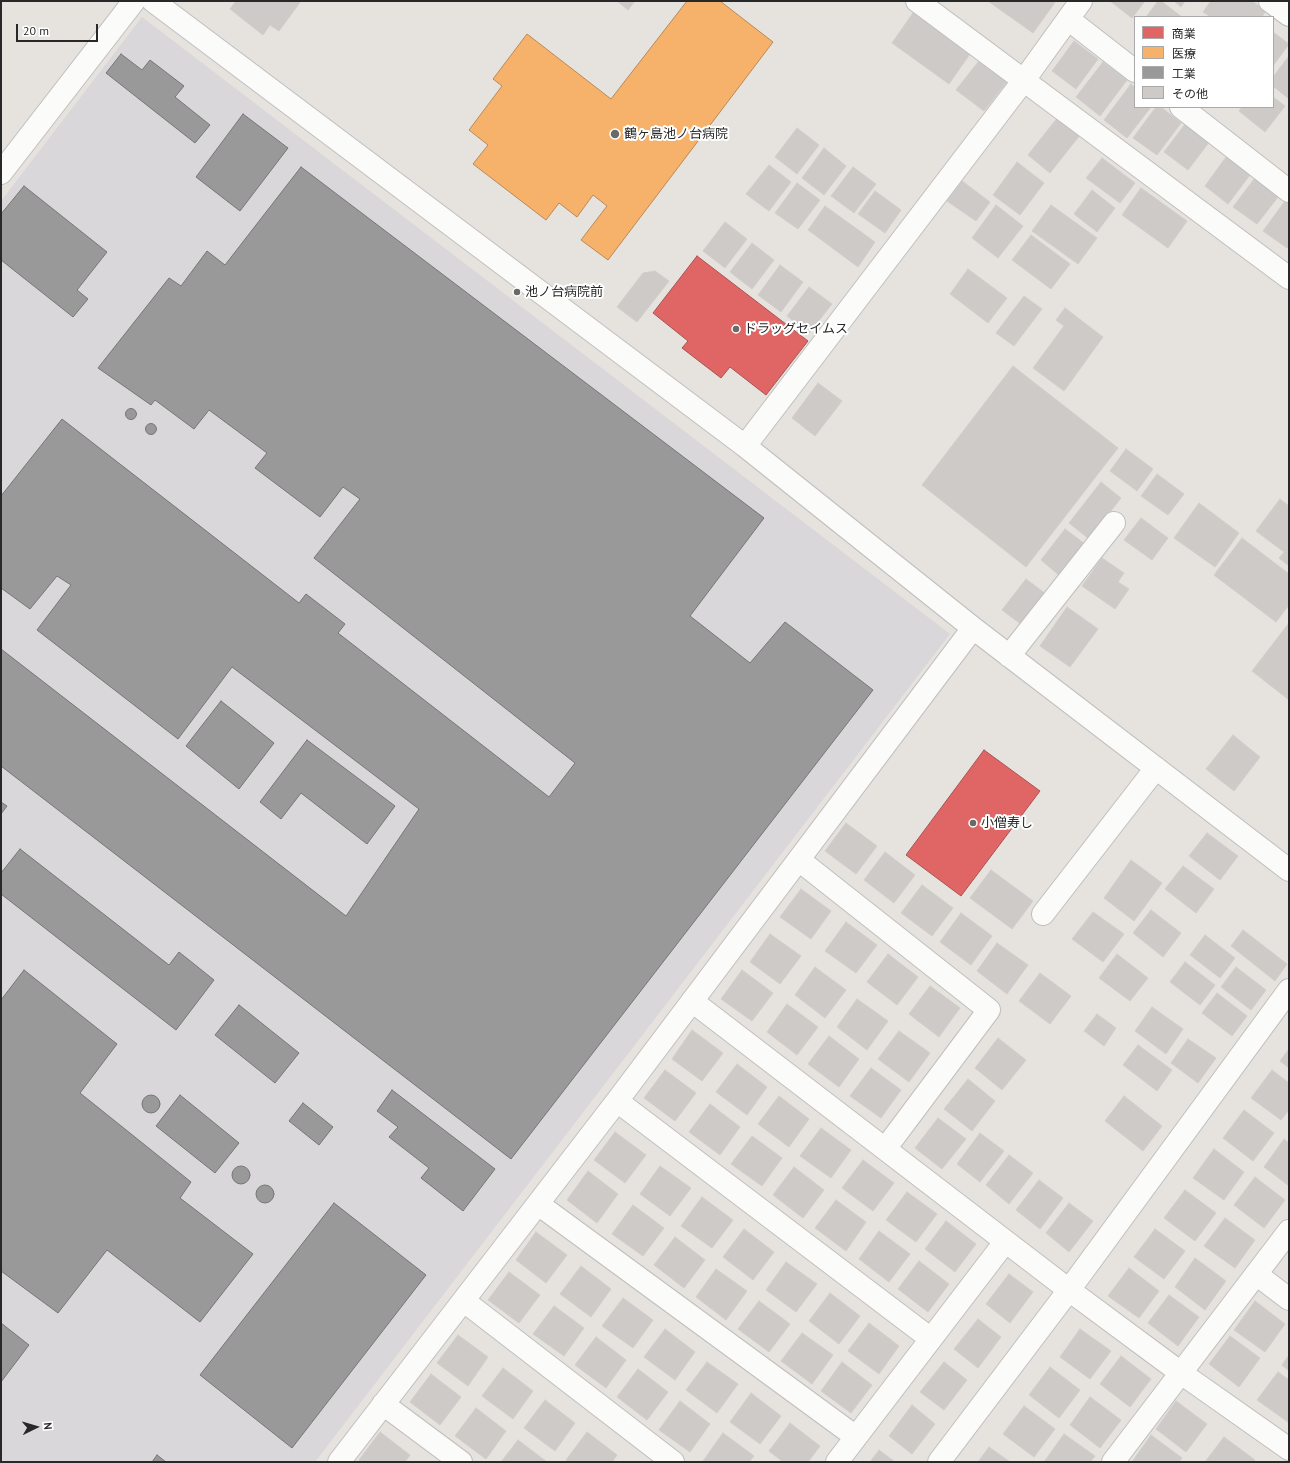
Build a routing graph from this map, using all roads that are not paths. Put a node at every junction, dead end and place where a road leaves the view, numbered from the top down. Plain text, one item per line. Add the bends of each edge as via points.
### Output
1 (134, 1) edge
2 (153, 1) edge
3 (917, 1) edge
4 (1081, 1) edge
5 (1270, 1) edge
6 (1289, 16) edge
7 (1068, 19) junction
8 (1134, 70) edge
9 (1024, 80) junction
10 (1182, 108) edge
11 (1, 173) edge
12 (1289, 191) edge
13 (1289, 278) edge
14 (745, 446) junction
15 (1114, 523) dead end
16 (974, 628) junction
17 (1009, 656) junction
18 (1156, 768) junction
19 (799, 860) junction
20 (1289, 870) edge
21 (1043, 914) dead end
22 (1289, 990) edge
23 (692, 1001) junction
24 (617, 1101) junction
25 (885, 1149) junction
26 (538, 1204) junction
27 (1289, 1231) edge
28 (1005, 1242) junction
29 (1256, 1274) junction
30 (1069, 1290) junction
31 (1289, 1299) edge
32 (464, 1301) junction
33 (931, 1339) junction
34 (1181, 1373) junction
35 (383, 1404) junction
36 (856, 1437) junction
37 (1289, 1449) edge
38 (339, 1462) edge
39 (462, 1462) edge
40 (673, 1462) edge
41 (837, 1462) edge
42 (939, 1462) edge
43 (1113, 1462) edge

1 - 11 street
2 - 14 street
3 - 9 street
4 - 7 street
5 - 6 street
7 - 8 street
7 - 9 street
9 - 13 street
9 - 14 street
10 - 12 street
14 - 16 street
15 - 17 street
16 - 17 street
16 - 19 street
17 - 18 street
18 - 20 street
18 - 21 street
19 - 23 street
19 - 25 street via 989,1010
22 - 30 street
23 - 24 street
23 - 25 street
24 - 26 street
24 - 33 street
25 - 28 street
26 - 32 street
26 - 36 street
27 - 29 street
28 - 30 street
28 - 33 street
29 - 31 street
29 - 34 street
30 - 34 street
30 - 42 street
32 - 35 street
32 - 40 street
33 - 36 street
34 - 37 street
34 - 43 street
35 - 38 street
35 - 39 street
36 - 41 street

